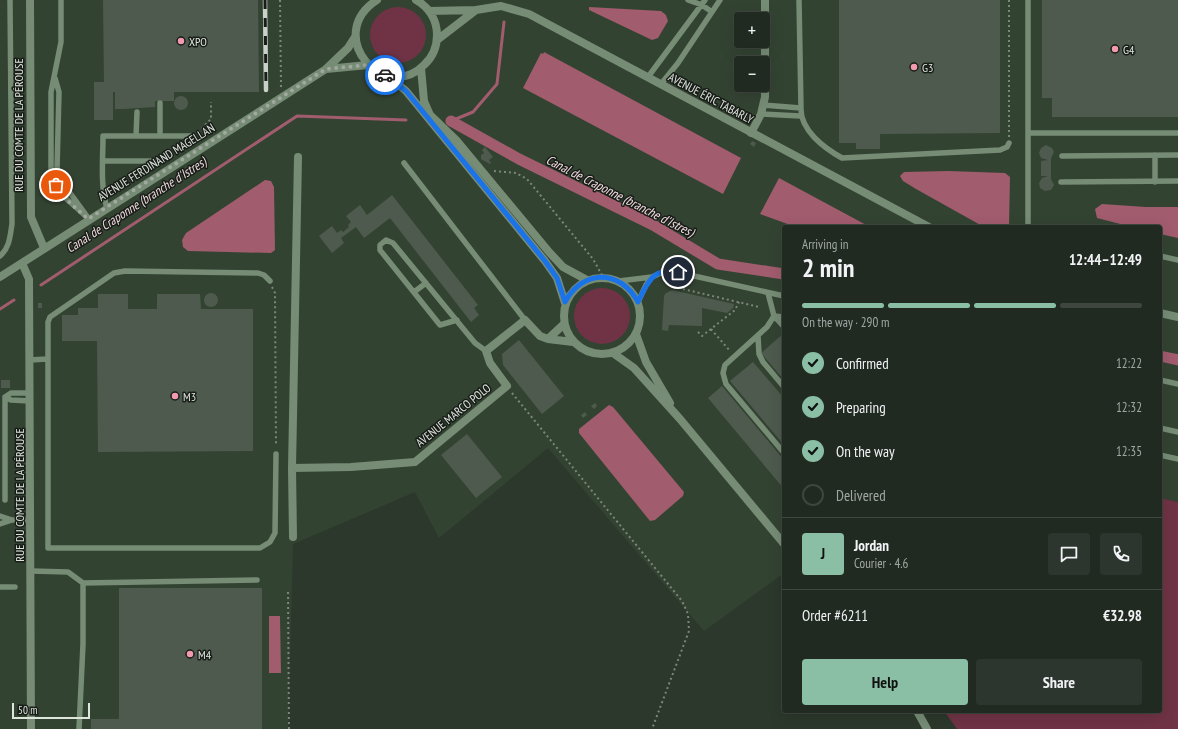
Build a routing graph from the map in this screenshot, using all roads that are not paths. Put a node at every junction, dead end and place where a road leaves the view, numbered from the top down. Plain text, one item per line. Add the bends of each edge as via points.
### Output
1 (10, 0) edge
2 (30, 0) edge
3 (61, 0) edge
4 (377, 0) edge
5 (416, 0) edge
6 (688, 0) edge
7 (720, 0) edge
8 (765, 0) edge
9 (799, 0) edge
10 (1028, 0) edge
11 (704, 2) edge
12 (476, 10) junction
13 (429, 11) junction
14 (712, 12) junction
15 (355, 37) junction
16 (437, 40) junction
17 (368, 65) junction
18 (421, 68) junction
19 (326, 69) junction
20 (388, 76) junction
21 (648, 77) junction
22 (661, 84) junction
23 (160, 104) dead end
24 (763, 105) junction
25 (800, 108) junction
26 (137, 112) dead end
27 (761, 114) junction
28 (800, 116) junction
29 (751, 133) junction
30 (1178, 133) edge
31 (1028, 134) junction
32 (136, 136) junction
33 (160, 136) junction
34 (192, 136) road end
35 (1009, 143) road end
36 (1178, 155) edge
37 (1062, 156) dead end
38 (1155, 156) junction
39 (298, 157) dead end
40 (103, 161) junction
41 (155, 161) dead end
42 (404, 163) dead end
43 (1178, 181) edge
44 (1061, 182) dead end
45 (1155, 182) junction
46 (107, 208) junction
47 (88, 219) junction
48 (925, 225) edge
49 (1028, 225) edge
50 (44, 248) junction
51 (0, 256) edge
52 (1162, 256) edge
53 (1178, 260) edge
54 (22, 263) junction
55 (0, 277) edge
56 (652, 277) junction
57 (587, 280) junction
58 (270, 281) road end
59 (619, 281) junction
60 (426, 283) junction
61 (414, 292) junction
62 (768, 292) junction
63 (782, 296) edge
64 (565, 302) junction
65 (638, 302) junction
66 (1162, 313) edge
67 (774, 316) junction
68 (782, 317) edge
69 (1178, 317) edge
70 (457, 320) junction
71 (525, 320) junction
72 (564, 324) junction
73 (782, 326) edge
74 (636, 334) junction
75 (758, 336) junction
76 (548, 339) junction
77 (573, 342) junction
78 (486, 351) junction
79 (614, 352) junction
80 (47, 359) junction
81 (30, 360) junction
82 (1162, 380) edge
83 (782, 384) edge
84 (1178, 384) edge
85 (30, 397) junction
86 (680, 419) junction
87 (1162, 428) edge
88 (1178, 432) edge
89 (782, 451) edge
90 (276, 454) road end
91 (1162, 456) edge
92 (1178, 460) edge
93 (292, 468) junction
94 (5, 500) dead end
95 (0, 516) edge
96 (12, 520) junction
97 (31, 520) junction
98 (0, 524) edge
99 (293, 537) dead end
100 (782, 542) edge
101 (31, 572) junction
102 (258, 580) dead end
103 (83, 583) junction
104 (0, 587) edge
105 (15, 587) dead end
106 (918, 713) edge
107 (30, 729) edge
108 (79, 729) edge
109 (927, 729) edge

1 - 51 lane via 12,224 6,251
2 - 50 street, RUE DU COMTE DE LA PÉROUSE via 31,217
3 - 47 lane via 61,42 52,92 51,171 61,194
4 - 15 street via 362,14
5 - 13 street
6 - 11 lane
7 - 14 lane
8 - 24 street
9 - 25 lane
10 - 31 lane
11 - 14 lane
11 - 21 lane
12 - 13 street, AVENUE ÉRIC TABARLY
12 - 16 street, AVENUE ÉRIC TABARLY
12 - 21 street, AVENUE ÉRIC TABARLY via 501,6 529,14
13 - 16 street via 434,20
14 - 22 lane
15 - 17 street via 361,57
15 - 19 street, AVENUE FERDINAND MAGELLAN via 348,48
16 - 18 street via 429,60
17 - 19 street, AVENUE FERDINAND MAGELLAN
17 - 20 street
18 - 20 street via 411,74
18 - 57 street via 424,101 430,115 457,142 549,252 563,266
19 - 46 street, AVENUE FERDINAND MAGELLAN
20 - 64 street via 406,91 545,261 557,278
21 - 22 street, AVENUE ÉRIC TABARLY
22 - 29 street, AVENUE ÉRIC TABARLY
23 - 33 lane
24 - 25 lane
24 - 27 street
25 - 28 lane
26 - 32 lane
27 - 28 lane
27 - 29 street
28 - 35 lane via 804,125 827,149 842,158 1000,150 1007,148
29 - 48 street, AVENUE ÉRIC TABARLY
30 - 31 lane
31 - 49 lane
32 - 33 lane
32 - 40 lane via 103,136
33 - 34 lane
36 - 38 lane
37 - 38 lane
38 - 45 lane
39 - 93 street
40 - 41 lane
40 - 46 lane via 104,199
42 - 71 lane
43 - 45 lane
44 - 45 lane
46 - 47 street, AVENUE FERDINAND MAGELLAN
47 - 50 street, AVENUE FERDINAND MAGELLAN
50 - 54 street, AVENUE FERDINAND MAGELLAN
52 - 53 lane
54 - 55 street, AVENUE FERDINAND MAGELLAN
54 - 81 street, RUE DU COMTE DE LA PÉROUSE via 29,279
56 - 59 lane
56 - 62 lane via 667,270
56 - 65 lane
57 - 59 street via 603,277
57 - 64 street via 578,285
58 - 80 lane via 258,273 114,273 50,317
59 - 65 street
60 - 61 lane
60 - 61 lane via 393,243 386,240 380,244 380,250
60 - 70 lane
61 - 70 lane via 440,325
62 - 63 lane
62 - 67 lane
64 - 72 street
65 - 74 street via 640,313
66 - 69 street
67 - 68 lane
67 - 73 lane
67 - 75 lane
70 - 78 lane via 475,344
71 - 76 street via 540,336
71 - 78 street
72 - 76 street
72 - 77 street
74 - 79 street
74 - 86 street via 646,362
75 - 83 lane via 758,354
75 - 89 lane via 725,365 722,373 726,384
76 - 77 street
77 - 79 street via 581,349 592,353
78 - 93 street, AVENUE MARCO POLO via 490,363 507,386 415,462
79 - 86 street via 634,368
80 - 81 lane
80 - 90 lane via 48,548 260,548 270,542 275,533
81 - 85 street, RUE DU COMTE DE LA PÉROUSE
82 - 84 lane
85 - 94 lane via 11,393 5,398
85 - 97 street, RUE DU COMTE DE LA PÉROUSE
86 - 100 street
87 - 88 lane
91 - 92 lane
93 - 99 street
95 - 96 lane
96 - 97 lane
96 - 98 lane
97 - 101 street, RUE DU COMTE DE LA PÉROUSE
101 - 103 lane via 68,572
101 - 107 street, RUE DU COMTE DE LA PÉROUSE
102 - 103 lane
103 - 108 lane via 84,644
104 - 105 lane
106 - 109 street

